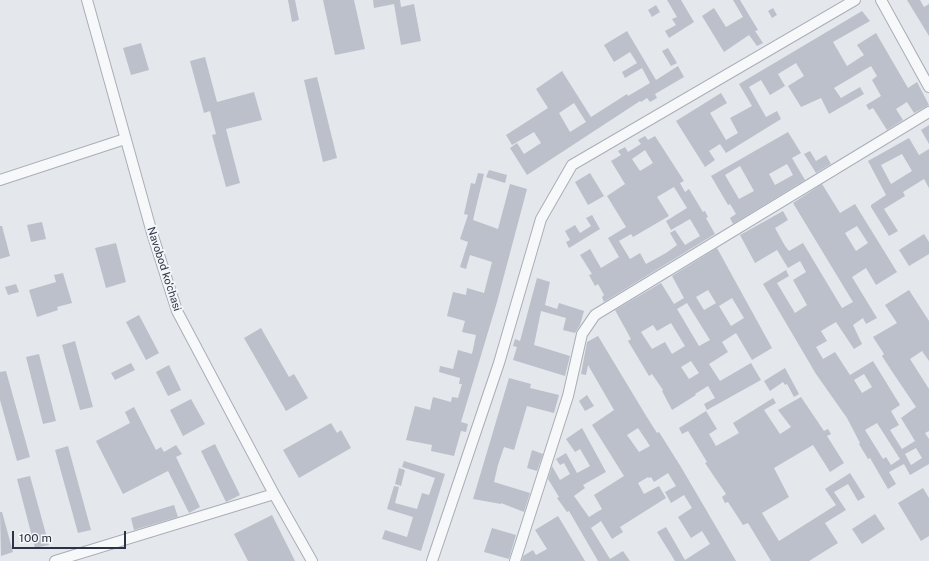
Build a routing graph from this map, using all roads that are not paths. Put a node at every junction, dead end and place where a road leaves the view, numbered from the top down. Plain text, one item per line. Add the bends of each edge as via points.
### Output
1 (87, 0) edge
2 (855, 0) edge
3 (881, 0) edge
4 (929, 87) edge
5 (929, 112) edge
6 (125, 139) junction
7 (0, 180) edge
8 (274, 494) junction
9 (55, 561) edge
10 (312, 561) edge
11 (432, 561) edge
12 (516, 561) edge

1 - 6 street, Navobod ko'chasi
2 - 11 street via 572,165 541,219 499,362
3 - 4 street
5 - 12 street via 595,315 582,334 565,404
6 - 7 street
6 - 8 street, Navobod ko'chasi via 177,311
8 - 9 street
8 - 10 street, Navobod ko'chasi

